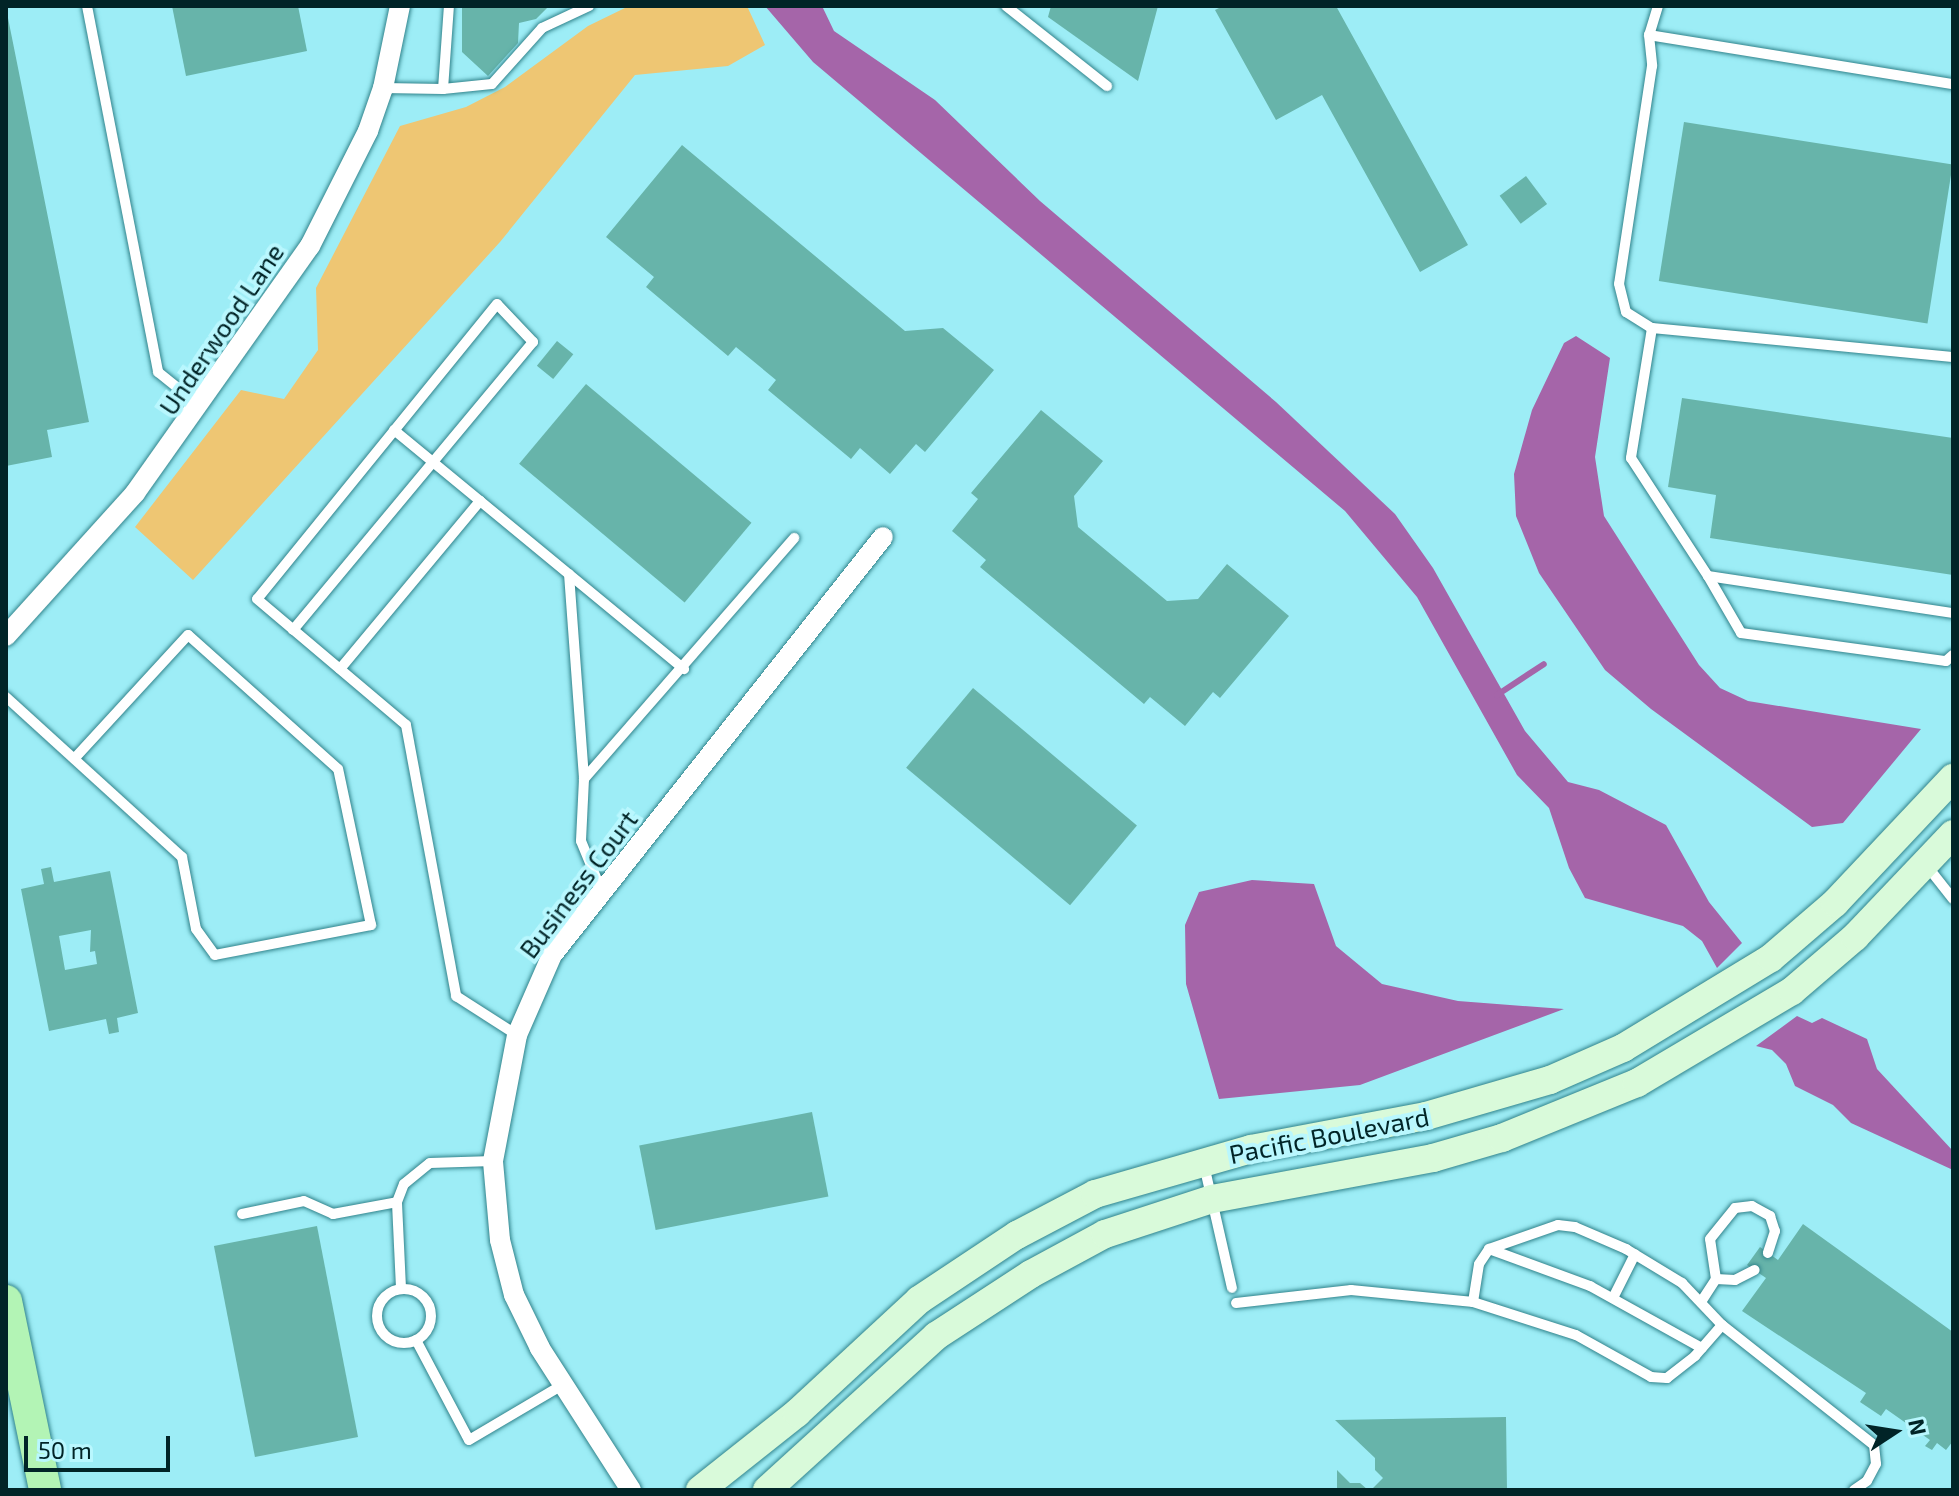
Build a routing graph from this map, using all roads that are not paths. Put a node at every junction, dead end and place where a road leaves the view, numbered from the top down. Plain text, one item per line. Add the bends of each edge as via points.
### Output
1 (87, 6) edge
2 (400, 6) edge
3 (449, 6) edge
4 (589, 6) edge
5 (1006, 6) edge
6 (1658, 6) edge
7 (1649, 35) junction
8 (1953, 84) edge
9 (1107, 86) dead end
10 (383, 88) junction
11 (443, 89) junction
12 (1652, 328) junction
13 (1953, 357) edge
14 (201, 406) junction
15 (394, 430) junction
16 (433, 463) junction
17 (480, 501) junction
18 (883, 537) dead end
19 (794, 538) dead end
20 (569, 574) junction
21 (1708, 576) junction
22 (1953, 613) edge
23 (293, 630) junction
24 (6, 636) edge
25 (1953, 655) edge
26 (340, 669) junction
27 (684, 669) junction
28 (6, 697) edge
29 (74, 759) junction
30 (1953, 778) edge
31 (584, 779) junction
32 (1953, 834) edge
33 (1926, 864) junction
34 (602, 892) junction
35 (1953, 899) edge
36 (517, 1035) junction
37 (493, 1161) junction
38 (1203, 1161) junction
39 (1212, 1199) junction
40 (397, 1202) junction
41 (242, 1214) dead end
42 (1489, 1249) junction
43 (1768, 1253) dead end
44 (1635, 1254) junction
45 (1755, 1270) dead end
46 (1716, 1279) junction
47 (401, 1288) junction
48 (1232, 1288) dead end
49 (1613, 1298) junction
50 (6, 1301) edge
51 (1473, 1302) junction
52 (1701, 1302) junction
53 (1236, 1303) dead end
54 (1722, 1325) junction
55 (416, 1340) junction
56 (1702, 1348) junction
57 (564, 1384) junction
58 (45, 1490) edge
59 (631, 1490) edge
60 (700, 1490) edge
61 (767, 1490) edge
62 (1854, 1490) edge

1 - 14 lane via 158,372
2 - 10 street, Underwood Lane
3 - 11 lane
4 - 11 lane via 542,28 492,84
5 - 9 lane
6 - 7 lane
7 - 8 lane
7 - 12 lane via 1652,66 1619,284 1626,312
10 - 11 lane
10 - 14 street, Underwood Lane via 352,169 310,246
12 - 13 lane
12 - 21 lane via 1631,458 1644,486
14 - 24 street, Underwood Lane via 135,493
15 - 16 lane
15 - 16 lane via 497,304 533,342
15 - 23 lane via 257,599
16 - 17 lane
16 - 23 lane
17 - 20 lane
17 - 26 lane
18 - 34 street, Business Court
19 - 27 lane
20 - 27 lane
20 - 31 lane
21 - 22 lane
21 - 25 lane via 1741,633 1946,661
23 - 26 lane
26 - 36 lane via 406,725 456,996
27 - 31 lane
28 - 29 lane
29 - 29 lane via 188,635 338,769 371,925 215,955 196,929 182,857
30 - 38 main road, Pacific Boulevard via 1835,903 1771,958 1623,1048 1550,1080 1426,1116
31 - 34 lane via 581,841
32 - 33 main road, Pacific Boulevard
33 - 35 lane
33 - 39 main road, Pacific Boulevard via 1855,937 1792,991 1637,1083 1502,1138 1433,1158
34 - 36 street, Business Court via 552,955
36 - 37 street, Business Court
37 - 40 lane via 430,1163 404,1184
37 - 57 street, Business Court via 500,1240 514,1295
38 - 39 lane
38 - 60 main road, Pacific Boulevard via 1095,1194 966,1267 877,1333 797,1413
39 - 48 lane
39 - 61 main road, Pacific Boulevard via 1105,1234 982,1304 896,1368
40 - 41 lane via 333,1214 304,1201
40 - 47 lane
42 - 44 lane via 1558,1225 1575,1227
42 - 49 lane
42 - 51 lane via 1479,1264
43 - 46 lane via 1775,1231 1770,1216 1752,1206 1735,1208 1710,1239
44 - 49 lane
44 - 52 lane via 1682,1283
45 - 46 lane via 1735,1280
46 - 52 lane
47 - 55 lane via 422,1295 432,1312 429,1329
47 - 55 lane via 383,1297 377,1322 390,1340
49 - 56 lane
50 - 58 main road
51 - 53 lane via 1351,1290
51 - 56 lane via 1576,1335 1651,1377 1667,1378
52 - 54 lane
54 - 56 lane
54 - 62 lane via 1874,1445 1876,1464 1867,1481
55 - 57 lane via 469,1440
57 - 59 street, Business Court

